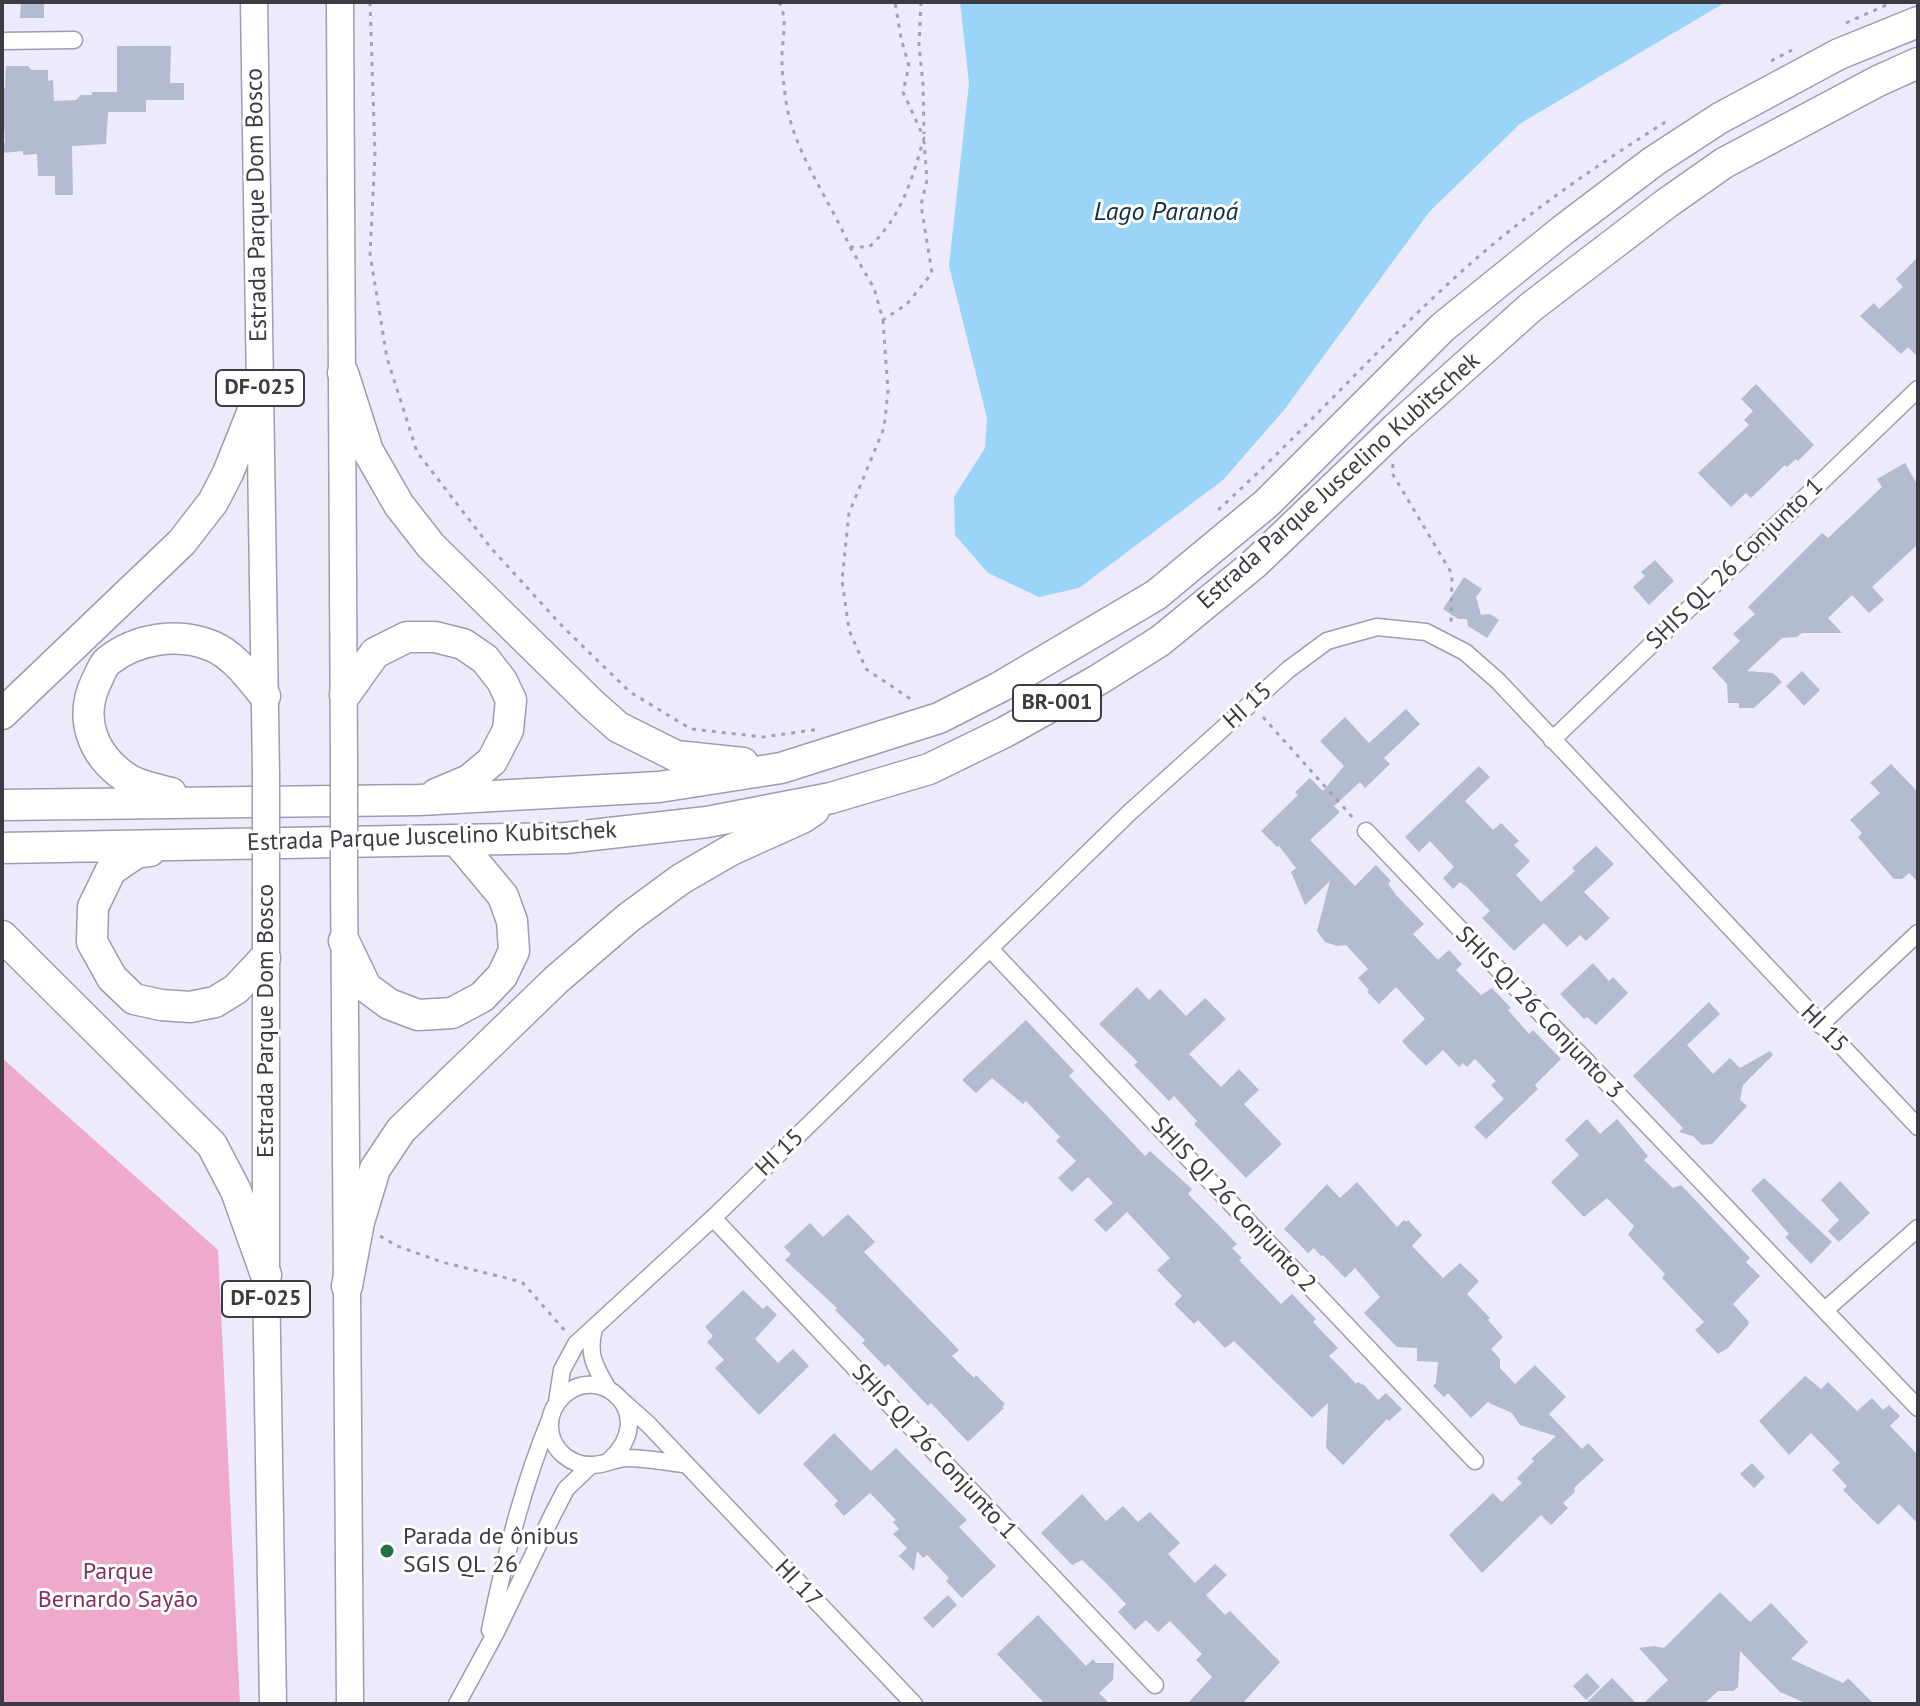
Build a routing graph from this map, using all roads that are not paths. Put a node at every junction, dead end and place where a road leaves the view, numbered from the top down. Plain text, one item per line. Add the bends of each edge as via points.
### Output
1 (254, 2) edge
2 (340, 2) edge
3 (1918, 22) edge
4 (74, 40) dead end
5 (2, 41) edge
6 (1918, 63) edge
7 (343, 373) junction
8 (1918, 389) edge
9 (260, 393) junction
10 (345, 695) junction
11 (265, 696) junction
12 (2, 714) edge
13 (1552, 740) junction
14 (781, 768) junction
15 (831, 798) junction
16 (419, 800) junction
17 (196, 801) junction
18 (2, 805) edge
19 (1366, 831) road end
20 (458, 842) junction
21 (183, 845) junction
22 (2, 848) edge
23 (1918, 933) edge
24 (2, 936) edge
25 (344, 941) junction
26 (991, 950) junction
27 (265, 958) junction
28 (1820, 1025) junction
29 (1918, 1127) edge
30 (713, 1218) junction
31 (1918, 1228) edge
32 (266, 1275) junction
33 (347, 1286) junction
34 (1825, 1310) junction
35 (594, 1329) junction
36 (614, 1394) junction
37 (557, 1402) junction
38 (1918, 1408) edge
39 (550, 1421) junction
40 (610, 1460) junction
41 (1475, 1461) dead end
42 (683, 1464) junction
43 (590, 1466) junction
44 (486, 1650) junction
45 (1155, 1685) dead end
46 (273, 1704) edge
47 (350, 1704) edge
48 (457, 1704) edge
49 (914, 1704) edge

1 - 9 main road, Estrada Parque Dom Bosco / DF-025
2 - 7 main road
3 - 14 highway, Estrada Parque Juscelino Kubitschek / BR-001 via 1827,61 1720,118 1654,161 1443,327 1267,503 1156,595 939,718
4 - 5 street
6 - 15 highway, Estrada Parque Juscelino Kubitschek / BR-001 via 1724,163 1667,203 1531,307 1254,564 1160,641 1005,732 929,769
7 - 10 main road
7 - 14 highway via 368,451 399,505 431,546 591,703 618,727 676,756
8 - 13 street, SHIS QL 26 Conjunto 1
9 - 11 main road, Estrada Parque Dom Bosco / DF-025
9 - 12 highway via 213,502 182,542
10 - 16 highway via 375,653 407,637 463,644 485,659 502,681 511,700 508,730 492,761 469,780
10 - 25 main road, bridge
11 - 17 highway via 214,646 178,637 141,643 106,662 88,699 90,735 106,761 127,779
11 - 27 main road, Estrada Parque Dom Bosco / DF-025, bridge
13 - 26 street, HI 15 via 1465,652 1426,632 1377,627 1327,641 1129,813
13 - 28 street, HI 15
14 - 16 highway, Estrada Parque Juscelino Kubitschek / BR-001 via 659,787
15 - 20 highway, Estrada Parque Juscelino Kubitschek / BR-001 via 707,822 566,838
15 - 33 highway via 681,879 628,918 401,1130 375,1169
16 - 17 highway, Estrada Parque Juscelino Kubitschek / BR-001
17 - 18 highway, Estrada Parque Juscelino Kubitschek / BR-001
19 - 34 street, SHIS QI 26 Conjunto 3
20 - 21 highway, Estrada Parque Juscelino Kubitschek / BR-001
20 - 25 highway via 503,896 512,921 514,951 502,976 482,997 452,1013 430,1015 389,1004 366,987
21 - 22 highway, Estrada Parque Juscelino Kubitschek / BR-001
21 - 27 highway via 136,853 111,870 93,907 92,942 112,978 134,999 190,1007 215,1002 236,989
23 - 28 street
24 - 32 highway via 212,1145 236,1191
25 - 33 main road
26 - 30 street, HI 15
26 - 41 street, SHIS QI 26 Conjunto 2
27 - 32 main road, Estrada Parque Dom Bosco / DF-025
28 - 29 street, HI 15
30 - 35 street, HI 15
30 - 45 street, SHIS QI 26 Conjunto 1
31 - 34 street
32 - 46 main road, Estrada Parque Dom Bosco / DF-025
33 - 47 main road
34 - 38 street, SHIS QI 26 Conjunto 3
35 - 36 street via 591,1356
35 - 37 street, HI 15 via 576,1344 562,1370
36 - 37 street via 594,1385 580,1386
36 - 40 street via 628,1414 630,1432
36 - 42 street, HI 17
37 - 39 street
39 - 43 street via 560,1452
39 - 44 street via 522,1500
40 - 42 street
40 - 43 street
42 - 49 street, HI 17
43 - 44 street via 566,1489
44 - 48 street

